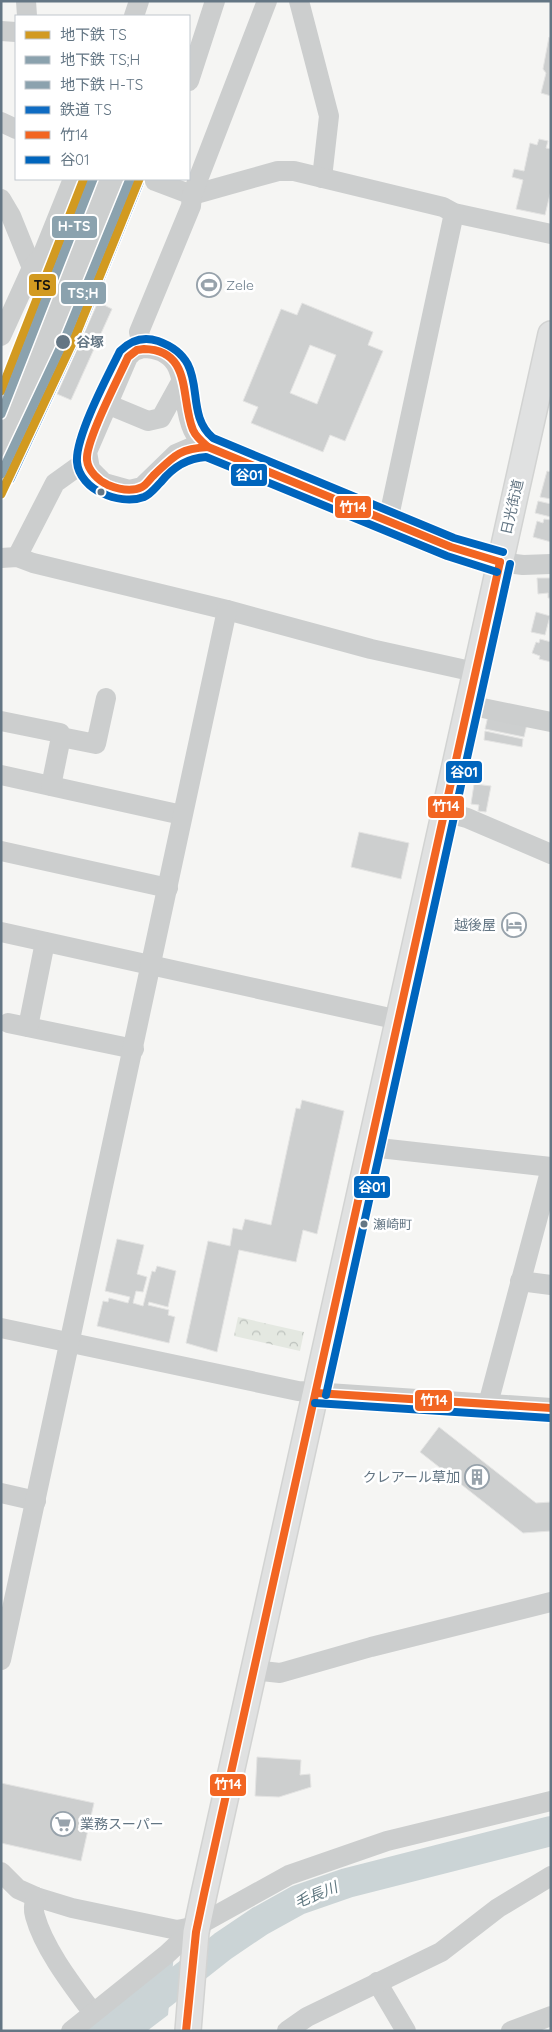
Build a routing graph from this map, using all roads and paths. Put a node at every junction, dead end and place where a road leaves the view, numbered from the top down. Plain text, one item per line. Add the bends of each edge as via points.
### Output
1 (26, 1) edge
2 (139, 1) edge
3 (215, 1) edge
4 (267, 1) edge
5 (299, 1) edge
6 (27, 15) edge
7 (134, 15) edge
8 (1, 31) edge
9 (15, 32) edge
10 (190, 78) edge
11 (1, 122) edge
12 (15, 129) edge
13 (322, 178) junction
14 (73, 180) edge
15 (156, 180) edge
16 (192, 195) junction
17 (1, 199) edge
18 (454, 213) junction
19 (551, 234) edge
20 (32, 268) junction
21 (551, 334) edge
22 (1, 336) edge
23 (142, 348) junction
24 (182, 380) junction
25 (107, 404) junction
26 (208, 447) junction
27 (87, 460) junction
28 (388, 521) junction
29 (9, 558) edge
30 (500, 562) junction
31 (551, 564) edge
32 (227, 610) junction
33 (475, 672) junction
34 (106, 698) dead end
35 (468, 706) junction
36 (1, 721) edge
37 (551, 722) edge
38 (61, 737) junction
39 (1, 775) edge
40 (51, 786) junction
41 (445, 812) junction
42 (182, 815) junction
43 (1, 852) edge
44 (551, 854) edge
45 (168, 888) junction
46 (1, 932) edge
47 (45, 942) junction
48 (151, 965) junction
49 (399, 1020) junction
50 (8, 1023) dead end
51 (28, 1027) junction
52 (134, 1049) junction
53 (370, 1147) junction
54 (551, 1167) edge
55 (520, 1281) junction
56 (551, 1285) edge
57 (1, 1328) edge
58 (70, 1343) junction
59 (316, 1393) junction
60 (488, 1404) junction
61 (551, 1408) edge
62 (1, 1494) edge
63 (36, 1501) junction
64 (551, 1602) edge
65 (1, 1660) edge
66 (253, 1670) junction
67 (551, 1801) edge
68 (1, 1872) edge
69 (551, 1876) edge
70 (36, 1897) junction
71 (196, 1933) junction
72 (377, 1982) junction
73 (93, 2013) junction
74 (551, 2016) edge
75 (188, 2025) edge
76 (71, 2031) edge
77 (287, 2031) edge
78 (406, 2031) edge
79 (511, 2031) edge

1 - 6 street
2 - 7 street
3 - 10 street
4 - 16 street
5 - 13 street via 329,116
8 - 9 street
11 - 12 street
13 - 16 street via 294,171 278,171
13 - 18 street via 443,207
14 - 20 street via 42,256
15 - 16 street
16 - 23 street via 191,206 139,332
17 - 20 street
18 - 19 street
18 - 28 street
20 - 22 street
21 - 30 main road, 日光街道
23 - 24 street via 152,348 172,358
23 - 25 street via 128,357
24 - 25 street via 161,418 154,421
24 - 26 street via 193,430
25 - 27 street via 89,444
26 - 27 street via 190,448 176,454 142,487 129,490 104,483 92,473
26 - 28 main road
27 - 29 street via 55,483
28 - 30 main road via 462,551
29 - 32 street
30 - 31 street
30 - 33 main road, 日光街道
32 - 33 street via 371,649
32 - 42 street
33 - 35 main road, 日光街道
34 - 38 street via 96,744
35 - 37 street
35 - 41 main road, 日光街道
36 - 38 street via 60,733
38 - 40 street
39 - 40 street
40 - 42 street
41 - 44 street via 467,818
41 - 49 main road, 日光街道
42 - 45 street
43 - 45 street
45 - 48 street
46 - 47 street
47 - 48 street
47 - 51 street
48 - 49 street
48 - 52 street
49 - 53 main road, 日光街道
50 - 51 street
51 - 52 street
52 - 58 street
53 - 54 street
53 - 59 main road, 日光街道
54 - 55 street
55 - 56 street
55 - 60 street
57 - 58 street
58 - 59 street
58 - 63 street
59 - 60 street
59 - 66 main road, 日光街道
60 - 61 street
62 - 63 street
63 - 65 street
64 - 66 street via 280,1673
66 - 71 main road, 日光街道
67 - 71 street via 388,1841 307,1867 258,1891
68 - 70 street via 18,1889
69 - 72 street via 498,1908 441,1952
70 - 71 street via 72,1908
70 - 73 street via 35,1916 46,1941 64,1975
71 - 73 street
71 - 75 main road, 日光街道
72 - 77 street via 307,2017
72 - 78 street
73 - 76 street
74 - 79 street

